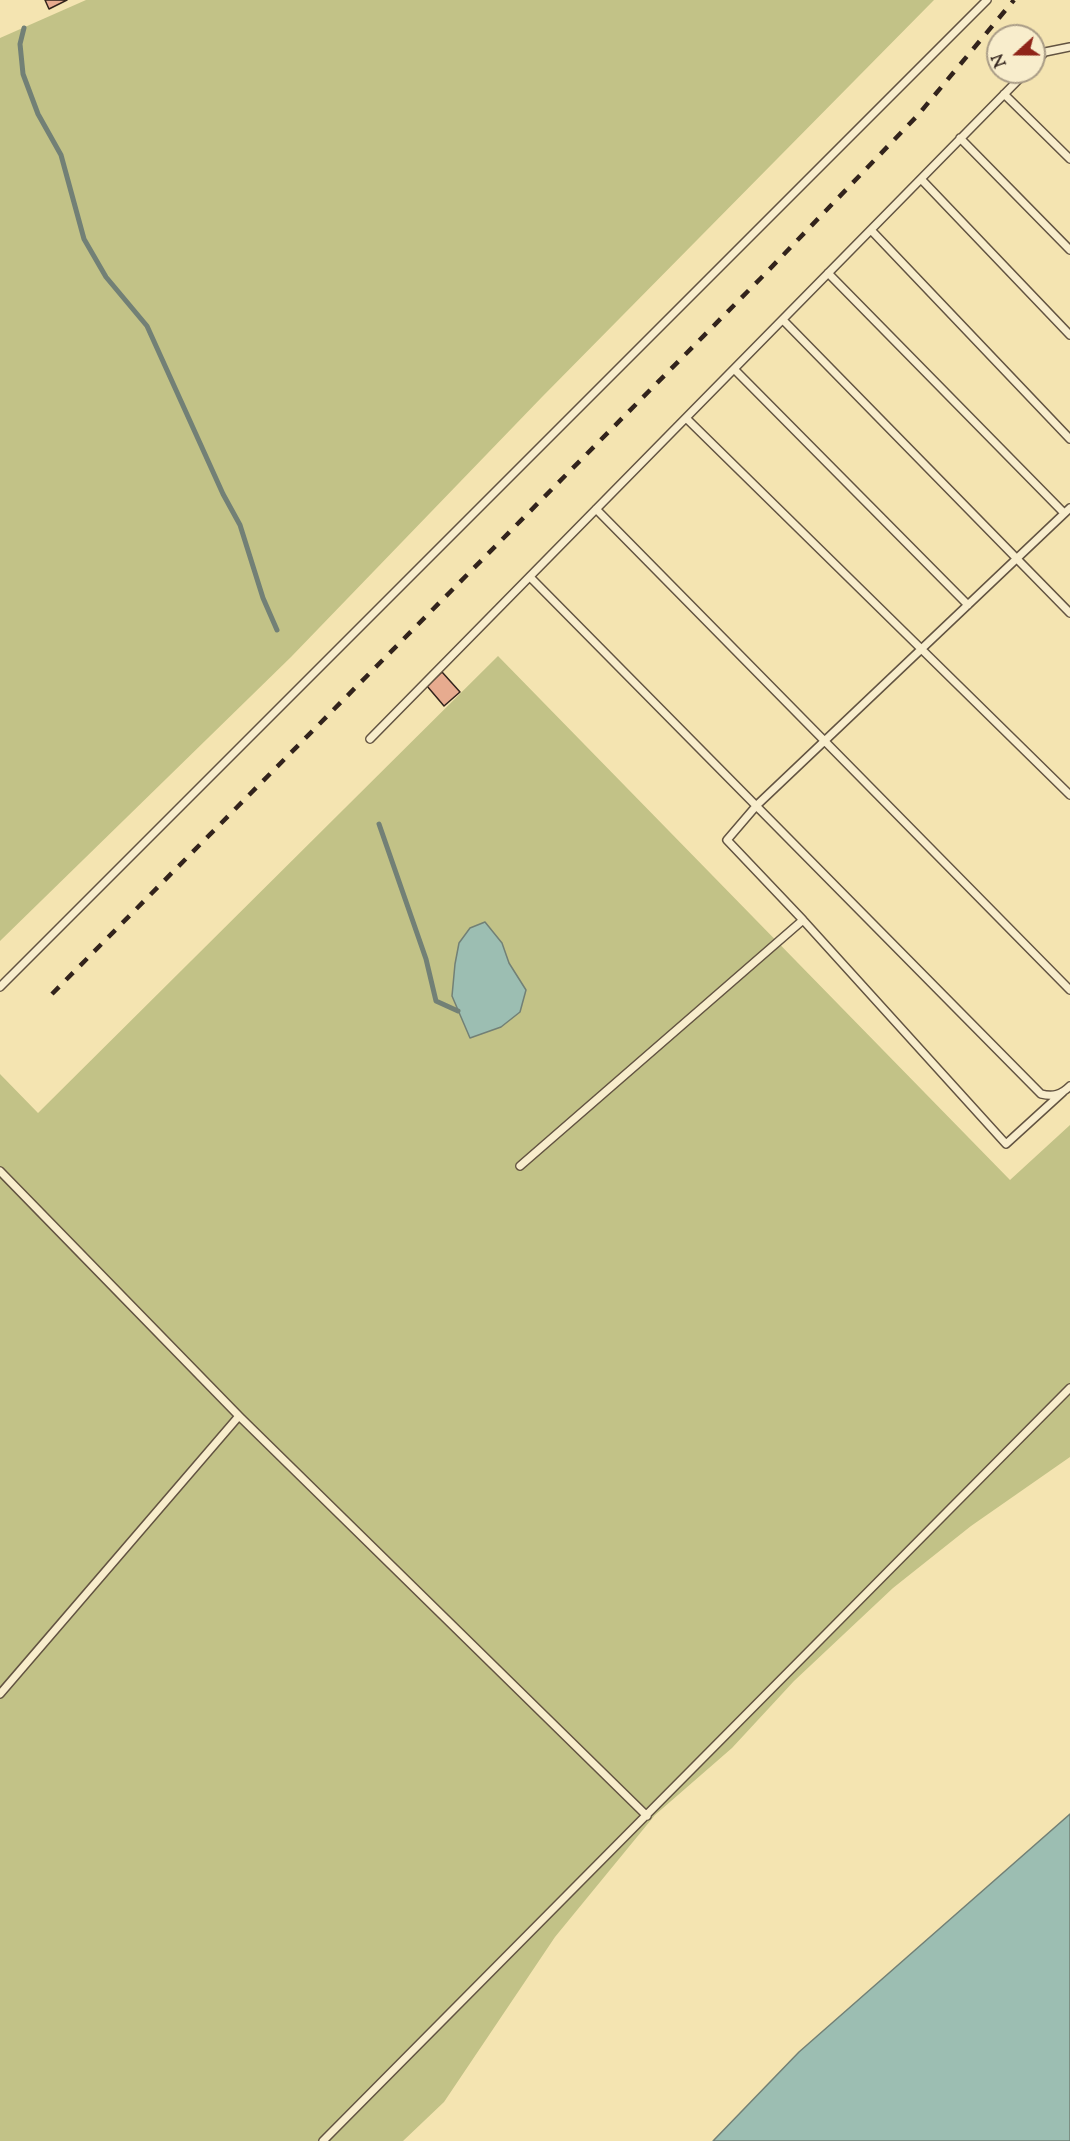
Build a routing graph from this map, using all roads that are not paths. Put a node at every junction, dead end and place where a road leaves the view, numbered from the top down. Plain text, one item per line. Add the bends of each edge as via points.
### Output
1 (987, 0) edge
2 (1070, 47) edge
3 (1046, 52) edge
4 (1013, 84) edge
5 (1004, 93) junction
6 (960, 138) junction
7 (1070, 159) edge
8 (921, 179) junction
9 (871, 230) junction
10 (1070, 250) edge
11 (828, 273) junction
12 (783, 320) junction
13 (1070, 335) edge
14 (734, 369) junction
15 (687, 418) junction
16 (1070, 439) edge
17 (596, 509) junction
18 (1067, 511) edge
19 (1017, 558) junction
20 (530, 577) junction
21 (968, 605) junction
22 (1070, 613) edge
23 (921, 649) junction
24 (370, 739) dead end
25 (825, 741) junction
26 (1070, 795) edge
27 (757, 805) junction
28 (803, 920) junction
29 (0, 987) edge
30 (1070, 990) edge
31 (1070, 1086) edge
32 (1063, 1092) junction
33 (520, 1166) dead end
34 (0, 1171) edge
35 (1070, 1388) edge
36 (239, 1416) junction
37 (0, 1694) edge
38 (647, 1816) junction
39 (323, 2141) edge

1 - 29 lane
2 - 3 lane
4 - 5 lane
5 - 6 lane
5 - 7 lane
6 - 8 lane
6 - 10 lane
8 - 9 lane
8 - 13 lane
9 - 11 lane
9 - 16 lane
11 - 12 lane
11 - 18 lane
12 - 14 lane
12 - 19 lane
14 - 15 lane
14 - 21 lane
15 - 17 lane
15 - 23 lane
17 - 20 lane
17 - 25 lane
18 - 19 lane
19 - 21 lane
19 - 22 lane
20 - 24 lane
20 - 27 lane
21 - 23 lane
23 - 25 lane
23 - 26 lane
25 - 27 lane
25 - 30 lane
27 - 28 lane via 727,840
27 - 32 lane via 1041,1094
28 - 32 lane via 1006,1144
28 - 33 lane
31 - 32 lane
34 - 36 lane
35 - 38 lane
36 - 37 lane
36 - 38 lane
38 - 39 lane

